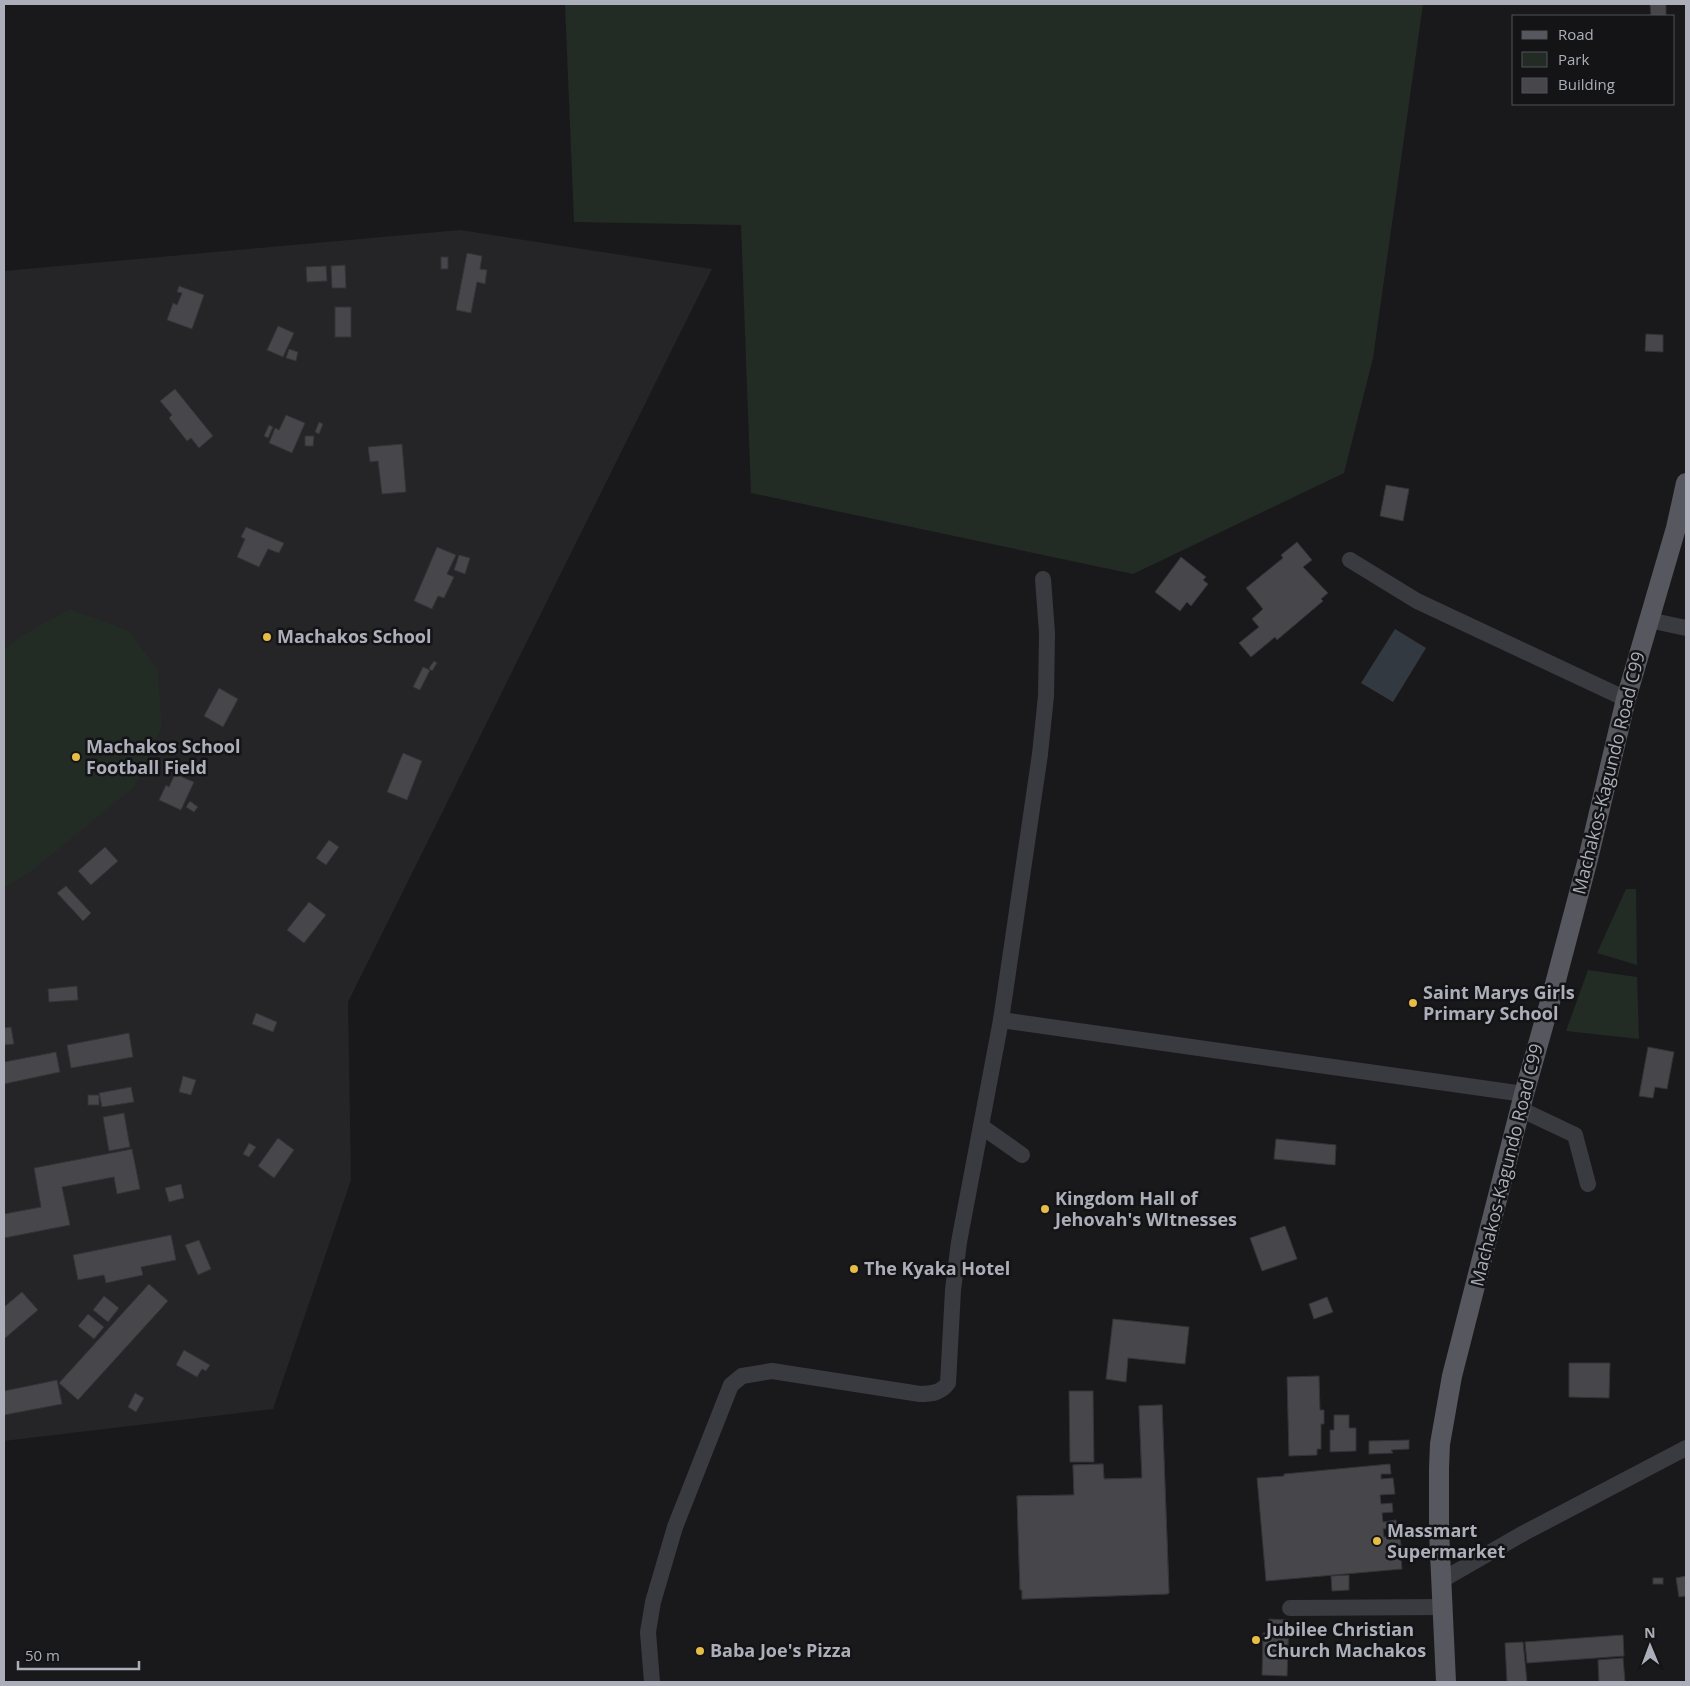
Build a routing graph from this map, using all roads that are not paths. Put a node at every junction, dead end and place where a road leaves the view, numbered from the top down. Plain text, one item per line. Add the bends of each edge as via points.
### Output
1 (1686, 483) edge
2 (1350, 560) dead end
3 (1043, 580) dead end
4 (1649, 620) junction
5 (1686, 628) edge
6 (1626, 699) junction
7 (1001, 1020) junction
8 (1522, 1101) junction
9 (982, 1126) junction
10 (1022, 1155) dead end
11 (1588, 1184) dead end
12 (1686, 1448) edge
13 (1442, 1580) junction
14 (1443, 1607) junction
15 (1290, 1608) dead end
16 (652, 1682) edge
17 (1446, 1682) edge

1 - 4 main road, Machakos-Kagundo Road C99
2 - 6 street via 1417,601
3 - 7 street via 1047,633 1046,696
4 - 5 street
4 - 6 main road, Machakos-Kagundo Road C99
6 - 8 main road, Machakos-Kagundo Road C99 via 1588,859
7 - 8 street
7 - 9 street
8 - 11 street via 1574,1135
8 - 13 main road, Machakos-Kagundo Road C99 via 1452,1376 1444,1421 1438,1468
9 - 10 street
9 - 16 street via 959,1242 948,1383 942,1390 920,1394 772,1371 742,1376 731,1385 675,1527 653,1602 648,1632
12 - 13 street via 1524,1532
13 - 14 main road, Machakos-Kagundo Road C99
14 - 15 street
14 - 17 main road, Machakos-Kagundo Road C99

